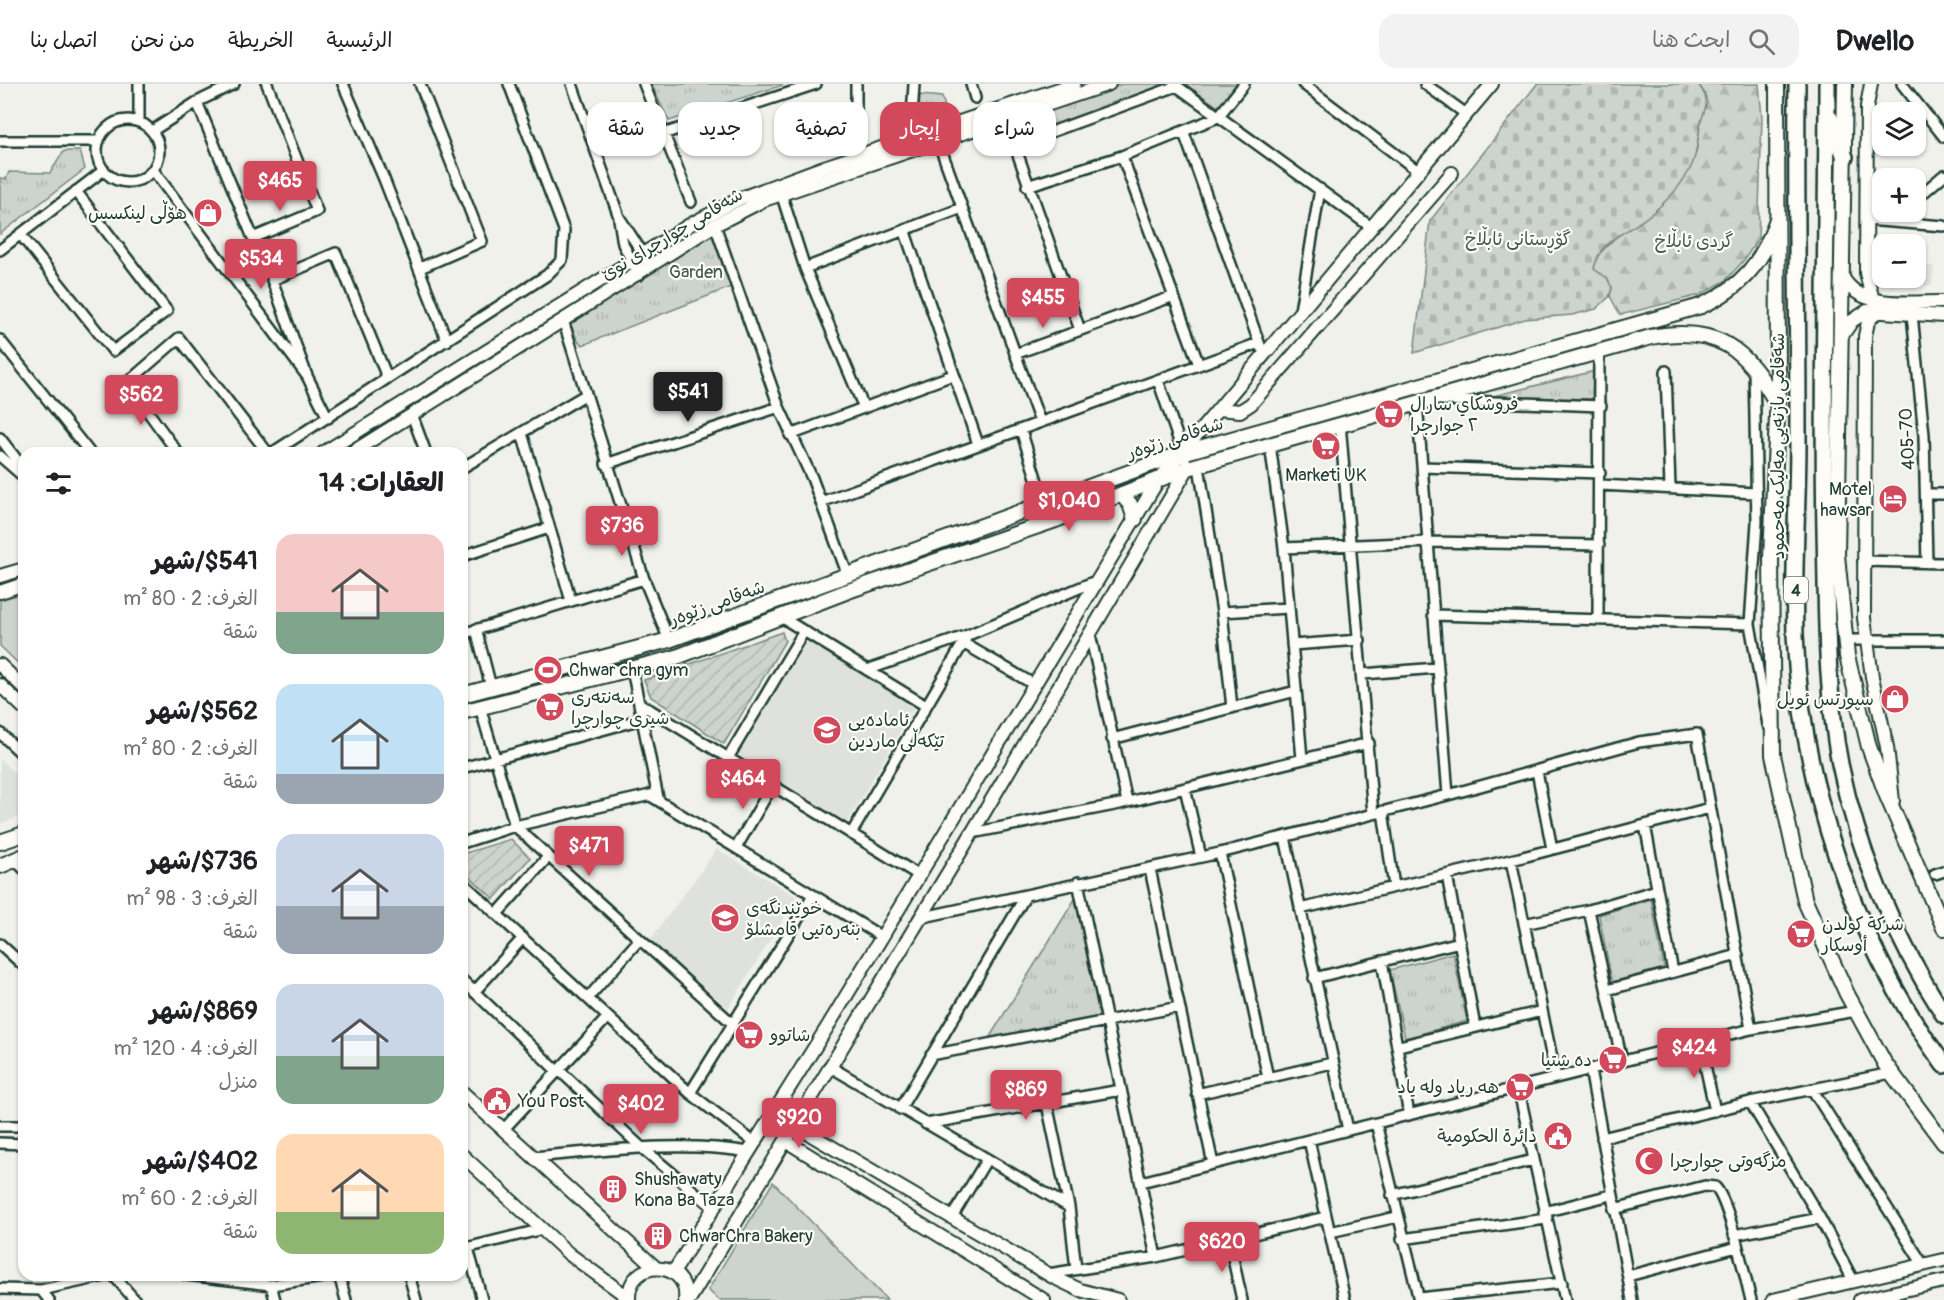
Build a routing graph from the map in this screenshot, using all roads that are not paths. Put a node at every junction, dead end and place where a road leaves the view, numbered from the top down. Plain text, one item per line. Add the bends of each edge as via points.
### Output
1 (139, 84) edge
2 (234, 84) edge
3 (267, 84) edge
4 (343, 84) edge
5 (420, 84) edge
6 (509, 84) edge
7 (572, 84) edge
8 (644, 84) edge
9 (816, 84) edge
10 (856, 84) edge
11 (914, 84) edge
12 (971, 84) edge
13 (1074, 84) edge
14 (1109, 84) edge
15 (1244, 84) edge
16 (1303, 84) edge
17 (1425, 84) edge
18 (1492, 84) edge
19 (1797, 84) edge
20 (1827, 84) edge
21 (1845, 84) edge
22 (1855, 84) edge
23 (1871, 84) edge
24 (1902, 84) edge
25 (1176, 85) edge
26 (1776, 87) edge
27 (975, 98) dead end
28 (197, 102) junction
29 (652, 102) edge
30 (856, 102) edge
31 (913, 102) edge
32 (1054, 102) edge
33 (1845, 107) junction
34 (1827, 109) junction
35 (1466, 114) junction
36 (1218, 117) junction
37 (139, 122) junction
38 (1056, 130) edge
39 (152, 131) junction
40 (1184, 133) junction
41 (666, 134) joint
42 (1944, 137) edge
43 (0, 141) edge
44 (99, 141) junction
45 (893, 156) edge
46 (943, 156) edge
47 (1016, 156) edge
48 (1122, 156) junction
49 (1845, 157) junction
50 (104, 170) junction
51 (153, 170) junction
52 (1418, 171) junction
53 (1452, 173) dead end
54 (1944, 175) edge
55 (1027, 186) junction
56 (1320, 189) junction
57 (1926, 190) edge
58 (76, 191) junction
59 (781, 193) junction
60 (691, 202) dead end
61 (962, 208) junction
62 (1777, 219) junction
63 (1866, 220) junction
64 (1872, 220) edge
65 (1898, 222) edge
66 (715, 225) junction
67 (1944, 226) edge
68 (1371, 227) junction
69 (905, 232) junction
70 (20, 234) junction
71 (0, 250) edge
72 (637, 258) junction
73 (651, 266) junction
74 (420, 268) junction
75 (805, 268) junction
76 (639, 275) junction
77 (1842, 276) junction
78 (1174, 296) junction
79 (1944, 302) edge
80 (1875, 305) junction
81 (1300, 312) junction
82 (1912, 314) junction
83 (1944, 316) edge
84 (563, 320) junction
85 (1080, 330) junction
86 (1841, 337) junction
87 (0, 340) edge
88 (447, 341) junction
89 (1259, 343) junction
90 (1541, 349) junction
91 (1599, 351) junction
92 (1015, 354) junction
93 (1264, 356) junction
94 (1199, 366) junction
95 (1754, 366) junction
96 (1533, 370) junction
97 (1666, 371) dead end
98 (953, 375) junction
99 (308, 376) junction
100 (387, 377) junction
101 (1158, 381) junction
102 (585, 395) junction
103 (1422, 400) junction
104 (1777, 404) junction
105 (1601, 406) junction
106 (779, 408) junction
107 (864, 408) junction
108 (1219, 409) junction
109 (412, 415) junction
110 (328, 418) junction
111 (1040, 422) junction
112 (1340, 423) junction
113 (1021, 430) junction
114 (522, 433) junction
115 (790, 435) junction
116 (0, 438) edge
117 (978, 444) junction
118 (1270, 444) junction
119 (85, 447) edge
120 (173, 447) edge
121 (262, 447) edge
122 (282, 447) edge
123 (333, 447) edge
124 (361, 447) edge
125 (424, 447) edge
126 (1182, 453) junction
127 (0, 456) edge
128 (18, 461) edge
129 (468, 464) edge
130 (606, 464) junction
131 (1193, 467) junction
132 (1422, 467) junction
133 (18, 472) edge
134 (1600, 473) junction
135 (1157, 482) junction
136 (1600, 485) junction
137 (1670, 488) junction
138 (1756, 493) junction
139 (1926, 494) junction
140 (1944, 494) edge
141 (1122, 495) junction
142 (821, 502) junction
143 (1044, 503) junction
144 (1135, 519) junction
145 (549, 528) junction
146 (1125, 535) junction
147 (1428, 542) junction
148 (1352, 544) junction
149 (1599, 545) junction
150 (1144, 546) junction
151 (1284, 548) junction
152 (468, 554) edge
153 (1837, 555) junction
154 (1863, 561) junction
155 (1927, 563) junction
156 (1944, 563) edge
157 (1754, 568) junction
158 (1772, 568) junction
159 (18, 571) edge
160 (847, 573) junction
161 (0, 576) edge
162 (644, 579) junction
163 (1098, 580) junction
164 (1826, 581) junction
165 (18, 586) edge
166 (0, 592) edge
167 (571, 601) junction
168 (1289, 608) junction
169 (1222, 612) junction
170 (1433, 615) junction
171 (781, 617) junction
172 (1598, 620) junction
173 (1750, 624) junction
174 (476, 629) junction
175 (804, 631) junction
176 (468, 632) edge
177 (1090, 634) junction
178 (1866, 638) junction
179 (965, 639) junction
180 (669, 640) junction
181 (1360, 640) junction
182 (1846, 640) junction
183 (1944, 640) edge
184 (1292, 645) junction
185 (0, 665) edge
186 (1437, 668) junction
187 (632, 669) junction
188 (867, 670) junction
189 (1363, 674) junction
190 (18, 682) edge
191 (0, 685) edge
192 (1035, 685) junction
193 (491, 687) junction
194 (1296, 691) junction
195 (468, 693) edge
196 (18, 702) edge
197 (639, 703) junction
198 (926, 706) junction
199 (480, 707) junction
200 (1232, 708) junction
201 (468, 710) edge
202 (642, 719) junction
203 (0, 733) edge
204 (1112, 739) junction
205 (1369, 743) junction
206 (18, 750) edge
207 (1773, 755) junction
208 (496, 758) junction
209 (728, 758) junction
210 (1302, 759) junction
211 (468, 766) edge
212 (1537, 771) junction
213 (772, 786) junction
214 (1185, 788) junction
215 (1448, 795) junction
216 (655, 796) junction
217 (1127, 802) junction
218 (1710, 808) junction
219 (1383, 811) junction
220 (1373, 814) junction
221 (1894, 814) junction
222 (1645, 825) junction
223 (515, 826) junction
224 (972, 833) junction
225 (851, 834) junction
226 (18, 836) edge
227 (1284, 837) junction
228 (468, 841) edge
229 (0, 842) edge
230 (736, 848) junction
231 (1552, 849) junction
232 (1220, 853) junction
233 (1201, 857) junction
234 (547, 858) junction
235 (1511, 860) junction
236 (18, 863) edge
237 (0, 866) edge
238 (1150, 869) junction
239 (1447, 875) junction
240 (920, 876) junction
241 (1078, 882) junction
242 (468, 887) edge
243 (1394, 887) junction
244 (1657, 890) junction
245 (813, 895) junction
246 (1026, 895) junction
247 (1300, 909) junction
248 (1589, 910) junction
249 (497, 914) junction
250 (919, 918) junction
251 (1524, 924) junction
252 (1944, 928) edge
253 (882, 937) junction
254 (523, 938) junction
255 (639, 940) junction
256 (1460, 942) junction
257 (2, 947) edge
258 (1738, 955) junction
259 (18, 961) edge
260 (1382, 961) junction
261 (1673, 972) junction
262 (1314, 978) junction
263 (468, 985) edge
264 (1607, 990) junction
265 (475, 991) junction
266 (588, 998) junction
267 (1179, 1007) junction
268 (1542, 1011) junction
269 (1856, 1011) junction
270 (1944, 1015) edge
271 (607, 1018) junction
272 (1106, 1020) junction
273 (733, 1024) junction
274 (828, 1026) junction
275 (1476, 1027) junction
276 (1751, 1029) junction
277 (847, 1037) junction
278 (1700, 1042) junction
279 (1399, 1046) junction
280 (931, 1055) junction
281 (1622, 1061) junction
282 (1332, 1063) junction
283 (1944, 1065) edge
284 (830, 1066) junction
285 (1590, 1069) junction
286 (557, 1070) junction
287 (1892, 1073) junction
288 (1268, 1078) junction
289 (1556, 1078) junction
290 (1518, 1087) junction
291 (1812, 1089) junction
292 (1122, 1090) junction
293 (690, 1093) junction
294 (1197, 1094) junction
295 (468, 1097) edge
296 (1750, 1102) junction
297 (1047, 1104) junction
298 (900, 1108) junction
299 (1715, 1111) junction
300 (1410, 1114) junction
301 (1376, 1123) junction
302 (926, 1124) junction
303 (796, 1125) junction
304 (0, 1126) edge
305 (18, 1126) edge
306 (504, 1129) junction
307 (1348, 1130) junction
308 (1602, 1138) junction
309 (1309, 1140) junction
310 (786, 1141) junction
311 (0, 1143) edge
312 (1944, 1143) edge
313 (18, 1144) edge
314 (752, 1147) junction
315 (642, 1148) junction
316 (532, 1157) junction
317 (987, 1159) junction
318 (468, 1160) edge
319 (1533, 1160) junction
320 (1213, 1164) junction
321 (1141, 1182) junction
322 (1392, 1195) junction
323 (1611, 1195) junction
324 (1069, 1207) junction
325 (714, 1208) junction
326 (1614, 1209) junction
327 (1545, 1215) junction
328 (1397, 1216) junction
329 (952, 1217) junction
330 (1326, 1217) junction
331 (1820, 1218) junction
332 (543, 1229) junction
333 (1330, 1232) junction
334 (1734, 1236) junction
335 (1402, 1239) junction
336 (1229, 1240) junction
337 (1737, 1246) junction
338 (468, 1248) edge
339 (1156, 1257) junction
340 (468, 1258) edge
341 (1944, 1260) edge
342 (1922, 1263) junction
343 (656, 1268) junction
344 (1076, 1269) junction
345 (673, 1273) junction
346 (1048, 1274) junction
347 (1878, 1274) junction
348 (1628, 1276) junction
349 (1853, 1280) junction
350 (83, 1281) edge
351 (117, 1281) edge
352 (237, 1281) edge
353 (298, 1281) edge
354 (340, 1281) edge
355 (411, 1281) edge
356 (1944, 1281) edge
357 (1562, 1283) junction
358 (271, 1285) junction
359 (0, 1288) edge
360 (41, 1290) junction
361 (1884, 1293) junction
362 (629, 1299) edge
363 (1419, 1299) edge
364 (49, 1300) edge
365 (135, 1300) edge
366 (275, 1300) edge
367 (346, 1300) edge
368 (416, 1300) edge
369 (482, 1300) edge
370 (687, 1300) edge
371 (1044, 1300) edge
372 (1118, 1300) edge
373 (1242, 1300) edge
374 (1345, 1300) edge
375 (1565, 1300) edge
376 (1632, 1300) edge
377 (1751, 1300) edge
378 (1773, 1300) edge
379 (1860, 1300) edge

1 - 37 street
2 - 28 street
3 - 28 street via 317,211 253,238
4 - 74 street
5 - 74 street via 482,241
6 - 88 street via 564,230 564,250 554,270
7 - 72 street
8 - 29 street
9 - 41 street
10 - 30 street
11 - 31 street
12 - 27 street
13 - 72 street, شەقامی چوارچرای نوێ via 778,183 706,216
14 - 32 street, شەقامی چوارچرای نوێ
15 - 36 street
16 - 52 street
17 - 35 street
18 - 35 street
19 - 283 highway, شەقامی بازنەیی مەلیک مەحمود / 4 via 1795,633 1803,712 1821,801 1853,905 1892,984
20 - 34 highway, 4
21 - 33 main road
22 - 33 main road
23 - 63 street via 1867,106
24 - 42 street
25 - 36 street
25 - 38 street
26 - 62 main road
28 - 39 street
33 - 49 main road
34 - 49 highway
34 - 164 highway, 4
35 - 52 street
36 - 40 street
36 - 56 street
37 - 39 street
37 - 44 street via 129,120 110,125
39 - 51 street via 159,146
40 - 48 street
40 - 89 street
41 - 60 street
43 - 44 street
44 - 50 street via 98,156
45 - 59 street, شەقامی چوارچرای نوێ
46 - 61 street
47 - 55 street
48 - 55 street
48 - 78 street
49 - 77 main road
50 - 51 street via 124,182 140,180
50 - 58 street
51 - 99 street
52 - 68 street
53 - 108 street via 1251,404 1240,411
54 - 57 street
55 - 85 street
56 - 68 street
56 - 81 street
58 - 70 street
58 - 70 street via 167,311 113,351
59 - 66 street, شەقامی چوارچرای نوێ
59 - 75 street
61 - 69 street
61 - 92 street
62 - 90 main road, شەقامی زێوەر via 1771,238 1750,272 1727,292 1701,306
62 - 104 main road
63 - 64 street
63 - 80 street via 1866,280
65 - 67 street
66 - 73 street, شەقامی چوارچرای نوێ
66 - 106 street
68 - 81 street
69 - 75 street
69 - 98 street
70 - 71 street
72 - 73 street
72 - 76 street
72 - 123 street, شەقامی چوارچرای نوێ
73 - 76 street, شەقامی چوارچرای نوێ
74 - 88 street
75 - 107 street
76 - 84 street, شەقامی چوارچرای نوێ
77 - 80 street via 1854,292
77 - 86 main road
78 - 85 street
78 - 94 street
79 - 80 street
80 - 82 street
80 - 86 street via 1857,316
80 - 154 street via 1865,336
81 - 93 street
82 - 83 street
82 - 139 street, 405-70
84 - 102 street
84 - 109 street, شەقامی چوارچرای نوێ
85 - 92 street
86 - 153 main road
87 - 119 street
88 - 100 street
89 - 93 street
89 - 94 street
90 - 96 main road
90 - 126 main road, شەقامی زێوەر
91 - 95 main road, شەقامی زێوەر via 1672,333 1689,333 1732,348
91 - 96 main road, شەقامی زێوەر
91 - 105 street
92 - 111 street
93 - 108 street
94 - 101 street
95 - 104 main road
95 - 138 street
96 - 103 main road, شەقامی زێوەر
97 - 137 street
98 - 107 street
98 - 117 street
99 - 100 street via 272,280 336,253
99 - 110 street
100 - 110 street
101 - 111 street
101 - 126 street
102 - 114 street
102 - 130 street
103 - 105 street
103 - 112 main road, شەقامی زێوەر
103 - 132 street
104 - 158 main road
105 - 134 street
106 - 115 street
106 - 130 street
107 - 115 street
108 - 126 street
109 - 124 street, شەقامی چوارچرای نوێ
109 - 125 street
110 - 122 street
111 - 113 street
112 - 118 main road, شەقامی زێوەر
112 - 148 street
113 - 117 street
113 - 143 street
114 - 129 street
114 - 145 street
115 - 142 street
116 - 128 street
117 - 142 street
118 - 131 main road, شەقامی زێوەر
118 - 151 street
120 - 121 street via 128,382 179,338
126 - 131 street
126 - 135 street
126 - 143 main road, شەقامی زێوەر
127 - 133 street
130 - 162 street
131 - 135 main road, شەقامی زێوەر
131 - 150 street
131 - 169 street
132 - 134 street
132 - 147 street
134 - 136 street
135 - 141 main road, شەقامی زێوەر
135 - 144 street
136 - 137 street
136 - 149 street
137 - 138 street
138 - 157 street
139 - 140 street
139 - 155 street, 405-70
141 - 144 main road
141 - 171 main road, شەقامی زێوەر
142 - 160 street
143 - 160 main road, شەقامی زێوەر
144 - 146 street
145 - 152 street
145 - 167 street
146 - 150 street
146 - 163 street
147 - 148 street
147 - 149 street
147 - 170 street
148 - 151 street
148 - 181 street
149 - 172 street
150 - 177 street
151 - 168 street
153 - 164 highway
153 - 182 main road
154 - 155 street
154 - 178 street
155 - 156 street
157 - 158 street
157 - 173 street
158 - 207 main road
159 - 161 street
160 - 180 main road, شەقامی زێوەر
162 - 167 street
162 - 180 street
163 - 179 street
163 - 192 street
164 - 270 highway, 4 via 1829,691 1840,766 1870,868 1913,966
165 - 166 street
167 - 174 street
168 - 169 street
168 - 184 street
169 - 200 street
170 - 172 street
170 - 186 street
171 - 175 street
171 - 187 main road, شەقامی زێوەر via 674,658
172 - 173 street
173 - 207 street
174 - 176 street
174 - 193 street
175 - 188 street
175 - 209 street
177 - 204 street
177 - 224 street
178 - 182 street
178 - 183 street
178 - 221 street via 1888,753
179 - 188 street
179 - 192 street
179 - 198 street
180 - 193 main road, شەقامی زێوەر
181 - 184 street
181 - 189 street
182 - 221 main road via 1869,747
184 - 194 street
185 - 190 street
186 - 189 street
186 - 215 street
187 - 197 street
187 - 199 main road, شەقامی زێوەر
188 - 198 street
189 - 205 street
191 - 196 street
192 - 240 street
193 - 195 main road, شەقامی زێوەر
194 - 200 street
194 - 210 street
197 - 202 street
197 - 209 street
198 - 225 street
199 - 201 main road, شەقامی زێوەر
199 - 208 street
200 - 204 street
202 - 208 street
202 - 216 street
203 - 206 street
204 - 217 street
205 - 210 street
205 - 220 street
207 - 269 main road via 1805,901
208 - 211 street
208 - 223 street
209 - 213 street
210 - 214 street
212 - 215 street
212 - 218 street via 1639,742 1697,734
212 - 231 street
213 - 225 street
213 - 230 street
214 - 217 street
214 - 233 street
215 - 219 street
216 - 223 street
216 - 230 street
217 - 224 street
218 - 222 street
218 - 258 street
219 - 220 street
219 - 243 street
220 - 227 street
221 - 252 main road
222 - 231 street
222 - 244 street
223 - 228 street
223 - 234 street
224 - 250 street
225 - 240 street
226 - 229 main road
227 - 232 street
227 - 247 street
230 - 245 street
231 - 235 street
232 - 233 street
232 - 288 street
233 - 238 street
234 - 249 street
234 - 255 street
235 - 239 street
235 - 251 street
236 - 237 main road
238 - 241 street
238 - 267 street
239 - 243 street
239 - 256 street
240 - 253 street
241 - 246 street
241 - 272 street
242 - 249 street
243 - 247 street
244 - 248 street
244 - 261 street
245 - 253 street
245 - 273 street
246 - 250 street
246 - 280 street
247 - 262 street
248 - 251 street
248 - 264 street
249 - 254 street
250 - 277 street
251 - 268 street
253 - 274 street
254 - 265 street
254 - 266 street
255 - 266 street
255 - 273 street
256 - 260 street
256 - 275 street
257 - 259 street
258 - 261 street
258 - 276 street
260 - 262 street
260 - 279 street
261 - 264 street
262 - 282 street
263 - 265 street
264 - 281 street
265 - 286 street
266 - 271 street
267 - 272 street
267 - 294 street
268 - 275 street
268 - 289 street
269 - 276 street
269 - 287 main road
271 - 286 street
271 - 293 street
272 - 280 street
272 - 292 street
273 - 293 street
274 - 277 street
274 - 314 street
275 - 279 street
276 - 278 street
277 - 284 street
278 - 281 street
278 - 299 street
279 - 300 street
280 - 298 street
281 - 285 street
282 - 288 street
282 - 307 street
284 - 298 street
284 - 303 street
285 - 289 street
285 - 308 street
286 - 306 street
286 - 315 street
287 - 291 street
287 - 312 main road
288 - 294 street
289 - 290 street
290 - 300 street
290 - 319 street
291 - 296 street
291 - 342 street
292 - 297 street
292 - 321 street
293 - 314 street
294 - 320 street
295 - 306 street
296 - 299 street
296 - 331 street
297 - 302 street
297 - 324 street
298 - 302 street
299 - 308 street
300 - 301 street
301 - 307 street
301 - 322 street
302 - 317 street
303 - 310 street
303 - 329 street
304 - 305 street
306 - 316 street
307 - 309 street
308 - 323 street
309 - 320 street
309 - 330 street
310 - 370 street
310 - 371 street
311 - 313 street
314 - 315 street
314 - 325 street
315 - 316 street
315 - 325 street
316 - 343 street
317 - 324 street
317 - 329 street
318 - 332 street
319 - 322 street
319 - 327 street
320 - 321 street
321 - 339 street
322 - 328 street
323 - 326 street
323 - 327 street
324 - 344 street
325 - 345 street
326 - 334 street via 1710,1185 1718,1190
326 - 348 street
327 - 335 street
327 - 357 street
328 - 333 street
328 - 335 street
329 - 346 street
330 - 333 street
330 - 336 street
331 - 334 street
331 - 349 street
332 - 338 street
332 - 362 street
333 - 374 street
334 - 337 street
335 - 363 street
336 - 339 street
336 - 373 street
337 - 348 street
337 - 377 street
339 - 344 street
340 - 369 street
341 - 342 street
342 - 347 street
343 - 345 street
343 - 362 street via 636,1277
344 - 346 street
345 - 370 street via 685,1288
346 - 372 street via 1080,1290
347 - 349 street
347 - 361 street
348 - 376 street
349 - 378 street
350 - 360 street
351 - 365 street
352 - 358 street
353 - 358 street
354 - 367 street
355 - 368 street
356 - 361 street
357 - 363 street
357 - 375 street
358 - 366 street
359 - 360 street
360 - 364 street
361 - 379 street

